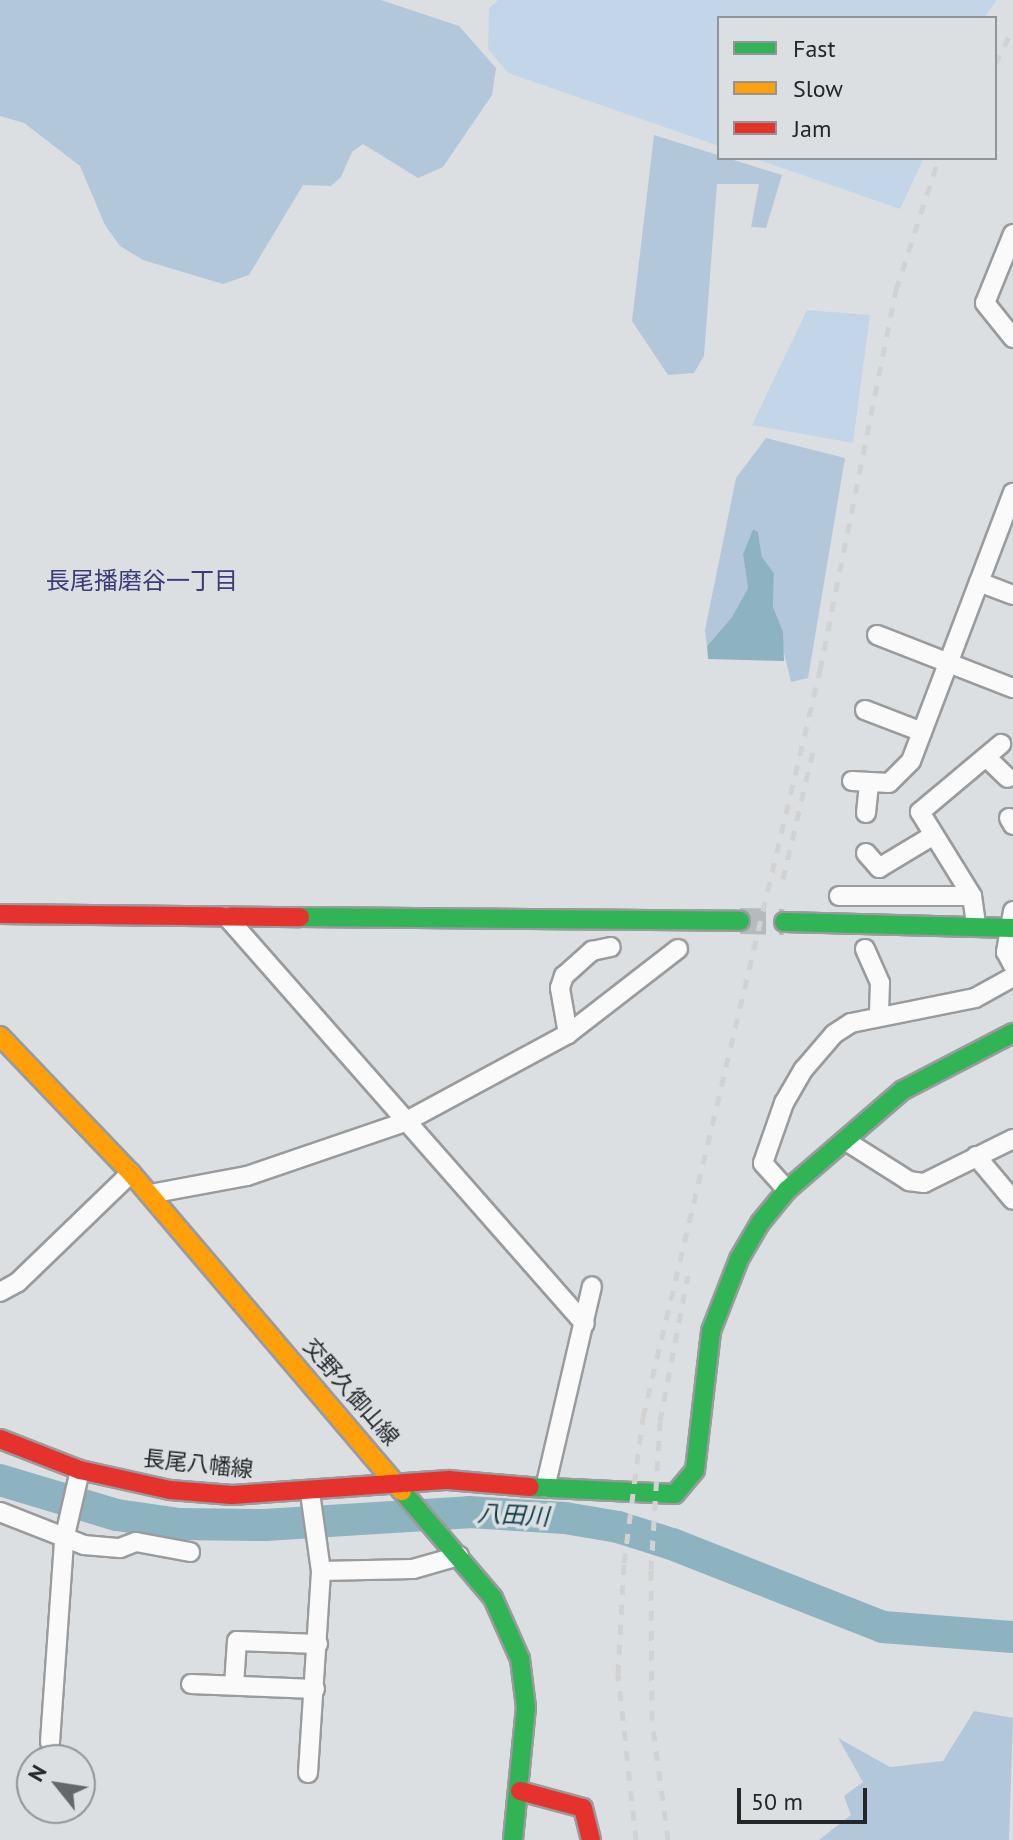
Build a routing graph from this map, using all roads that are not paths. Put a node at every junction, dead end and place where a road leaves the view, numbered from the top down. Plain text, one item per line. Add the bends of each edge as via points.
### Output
1 (1013, 234) edge
2 (1013, 338) edge
3 (1011, 503) edge
4 (979, 582) junction
5 (1013, 595) edge
6 (877, 635) dead end
7 (948, 663) junction
8 (1013, 688) edge
9 (865, 710) dead end
10 (922, 732) junction
11 (1001, 744) dead end
12 (986, 757) junction
13 (1008, 778) dead end
14 (866, 813) dead end
15 (934, 835) junction
16 (866, 853) dead end
17 (894, 859) junction
18 (839, 896) dead end
19 (893, 896) junction
20 (972, 896) junction
21 (0, 914) edge
22 (226, 916) junction
23 (740, 921) tunnel mouth
24 (784, 922) tunnel mouth
25 (1011, 922) edge
26 (976, 924) junction
27 (611, 947) dead end
28 (678, 949) dead end
29 (865, 949) dead end
30 (1013, 965) edge
31 (1013, 977) edge
32 (879, 1017) junction
33 (1013, 1033) edge
34 (568, 1034) junction
35 (0, 1036) edge
36 (405, 1122) junction
37 (1013, 1139) edge
38 (846, 1141) junction
39 (976, 1156) junction
40 (131, 1173) junction
41 (787, 1190) junction
42 (150, 1194) junction
43 (1013, 1200) edge
44 (592, 1286) dead end
45 (0, 1292) edge
46 (585, 1324) junction
47 (0, 1439) edge
48 (80, 1470) junction
49 (397, 1482) junction
50 (545, 1488) junction
51 (310, 1498) junction
52 (0, 1512) edge
53 (64, 1540) junction
54 (454, 1550) junction
55 (190, 1552) dead end
56 (321, 1571) junction
57 (318, 1644) junction
58 (191, 1684) dead end
59 (234, 1685) junction
60 (315, 1689) junction
61 (50, 1742) dead end
62 (308, 1773) dead end
63 (520, 1791) junction
64 (513, 1840) edge
65 (591, 1840) edge

1 - 2 street via 985,303
3 - 4 street
4 - 5 street
4 - 7 street
6 - 7 street
7 - 8 street
7 - 10 street
9 - 10 street
10 - 14 street via 911,761 889,783 860,782
11 - 12 street
12 - 13 street
12 - 15 street via 920,812
15 - 17 street
15 - 20 street
16 - 17 street via 879,868
17 - 19 street
18 - 19 street
19 - 20 street
20 - 26 street
21 - 22 street
22 - 23 street
22 - 36 street
24 - 26 street
25 - 26 street
25 - 30 street via 1006,952
27 - 34 street via 592,951 564,976 560,988
28 - 34 street
29 - 32 street via 880,983
31 - 32 street via 975,998
32 - 41 street via 851,1023 834,1034 784,1103 763,1163
33 - 38 street, 長尾八幡線 via 903,1090
34 - 36 street
35 - 40 street, 交野久御山線
36 - 42 street via 247,1176
36 - 46 street
37 - 39 street
38 - 39 street via 909,1181 924,1183 942,1179
38 - 41 street, 長尾八幡線
39 - 43 street
40 - 42 street, 交野久御山線
40 - 45 street via 18,1282
41 - 50 street, 長尾八幡線 via 739,1259 711,1331 698,1456 687,1485 663,1497
42 - 49 street, 交野久御山線
44 - 46 street
46 - 50 street
47 - 48 street, 長尾八幡線
48 - 51 street, 長尾八幡線 via 170,1490
48 - 53 street
49 - 50 street, 長尾八幡線 via 448,1480
49 - 51 street, 長尾八幡線
49 - 54 street, 交野久御山線
51 - 56 street
52 - 53 street
53 - 55 street via 120,1548 136,1542
53 - 61 street
54 - 56 street via 413,1569
54 - 63 street, 交野久御山線 via 504,1617 520,1659 526,1707
56 - 57 street
57 - 59 street via 237,1641
57 - 60 street
58 - 59 street
59 - 60 street
60 - 62 street
63 - 64 street, 交野久御山線
63 - 65 street via 583,1808

